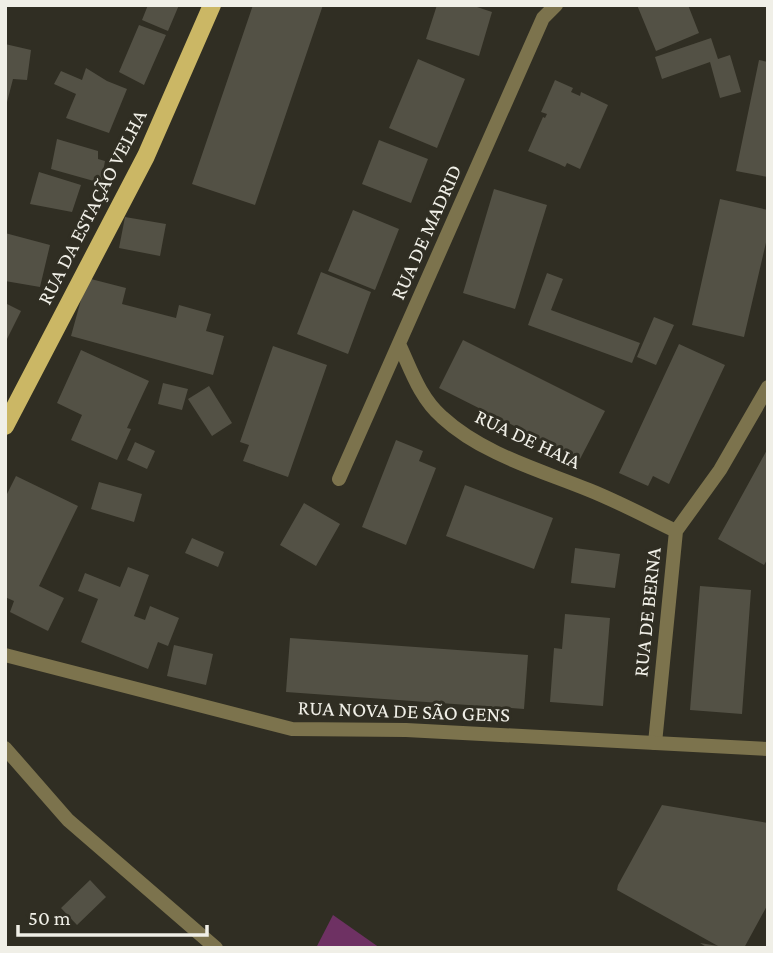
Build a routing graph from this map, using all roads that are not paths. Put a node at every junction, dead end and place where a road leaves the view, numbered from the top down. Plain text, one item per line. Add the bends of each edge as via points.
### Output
1 (212, 5) edge
2 (556, 5) edge
3 (399, 344) junction
4 (768, 387) edge
5 (5, 426) edge
6 (339, 479) dead end
7 (676, 531) junction
8 (5, 655) edge
9 (655, 743) junction
10 (5, 748) edge
11 (768, 749) edge
12 (216, 948) edge

1 - 5 main road, RUA DA ESTAÇÃO VELHA via 146,156
2 - 3 street, RUA DE MADRID via 543,18
3 - 6 street, RUA DE MADRID
3 - 7 street, RUA DE HAIA via 419,389 441,416 468,437
4 - 7 street, RUA DE BERNA via 720,470
7 - 9 street, RUA DE BERNA
8 - 9 street, RUA NOVA DE SÃO GENS via 292,729
9 - 11 street, RUA NOVA DE SÃO GENS
10 - 12 street via 68,820

